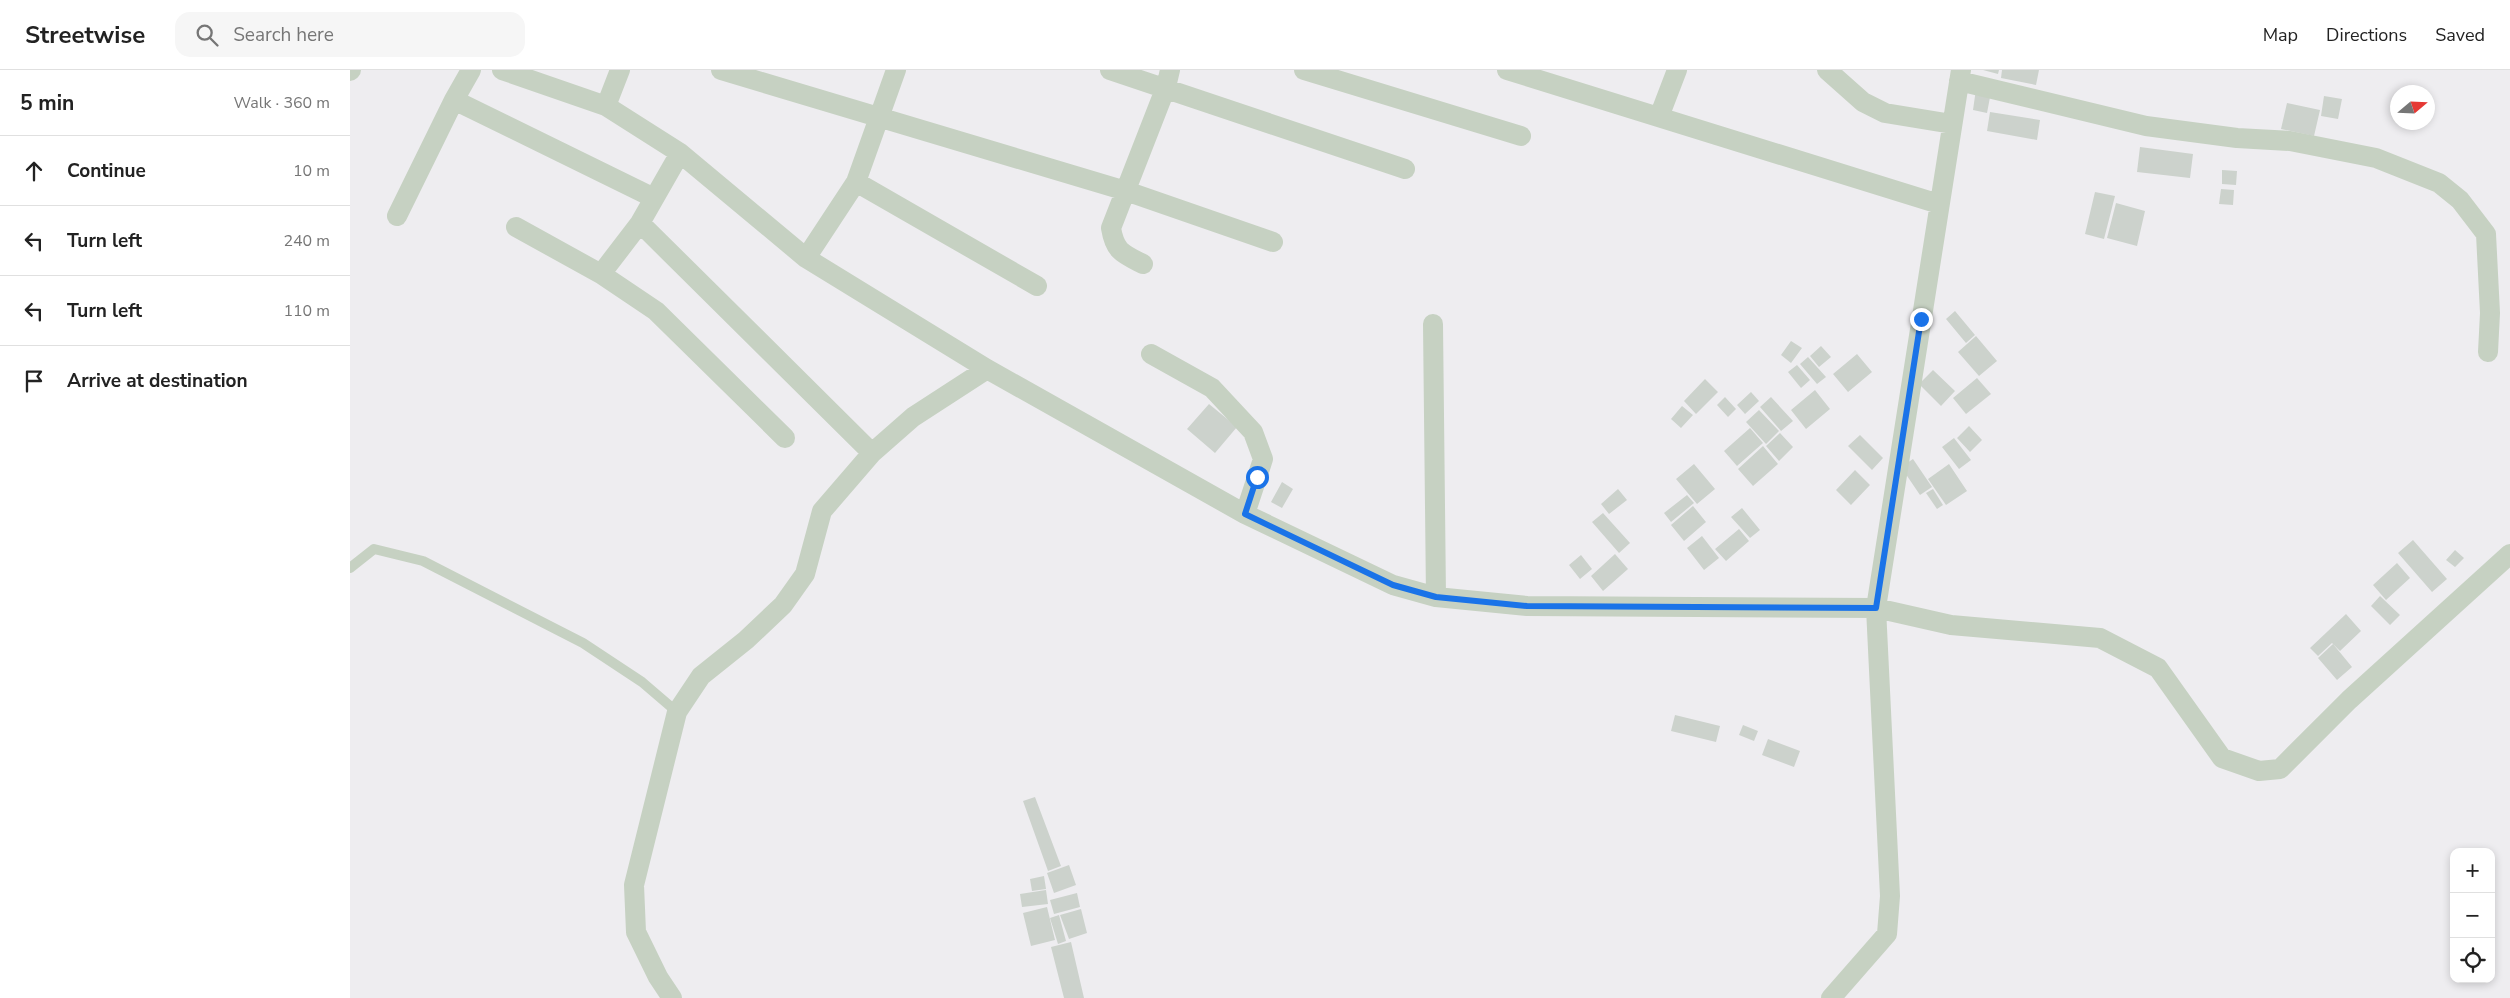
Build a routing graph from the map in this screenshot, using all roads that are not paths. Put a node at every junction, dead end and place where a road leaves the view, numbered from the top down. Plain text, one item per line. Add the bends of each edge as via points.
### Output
1 (471, 70) edge
2 (502, 70) edge
3 (620, 70) edge
4 (721, 70) edge
5 (896, 70) edge
6 (1110, 70) edge
7 (1304, 70) edge
8 (1507, 70) edge
9 (1676, 70) edge
10 (1827, 70) edge
11 (1960, 76) edge
12 (555, 78) edge
13 (1168, 79) edge
14 (454, 100) junction
15 (606, 106) junction
16 (880, 116) junction
17 (1658, 117) junction
18 (1952, 124) junction
19 (1521, 136) dead end
20 (680, 152) junction
21 (1405, 169) dead end
22 (856, 182) junction
23 (1126, 191) junction
24 (654, 198) junction
25 (1940, 204) junction
26 (397, 216) dead end
27 (640, 223) junction
28 (516, 227) dead end
29 (1273, 242) dead end
30 (806, 258) junction
31 (1142, 264) dead end
32 (601, 274) junction
33 (1037, 286) dead end
34 (1433, 324) dead end
35 (2488, 352) dead end
36 (1151, 354) dead end
37 (987, 369) junction
38 (785, 438) dead end
39 (872, 453) junction
40 (1245, 514) junction
41 (2510, 554) edge
42 (350, 568) edge
43 (1436, 597) junction
44 (1876, 608) junction
45 (678, 712) junction
46 (672, 998) edge
47 (1831, 998) edge

1 - 14 street
2 - 12 street
3 - 15 street
4 - 16 street
5 - 16 street
6 - 13 street
7 - 19 street
8 - 17 street
9 - 17 street
10 - 18 street via 1862,102 1885,113
11 - 18 street
11 - 35 street via 2146,126 2237,138 2290,141 2376,158 2439,183 2460,200 2486,234 2490,313
12 - 15 street
13 - 21 street
13 - 23 street
14 - 24 street
14 - 26 street
15 - 20 street
16 - 22 street
16 - 23 street
17 - 25 street
18 - 25 street
20 - 24 street
20 - 30 street
22 - 30 street
22 - 33 street
23 - 29 street
23 - 31 street via 1112,228 1113,240 1120,252
24 - 27 street
25 - 44 street
27 - 32 street
27 - 39 street
28 - 32 street
30 - 37 street
32 - 38 street via 656,311
34 - 43 street
36 - 40 street via 1212,388 1253,432 1263,459
37 - 39 street via 913,417
37 - 40 street
39 - 45 street via 822,511 804,574 783,605 701,676
40 - 43 street via 1393,585
41 - 44 street via 2349,700 2280,769 2259,770 2222,758 2158,668 2100,638 1952,625
42 - 45 lane via 374,549 424,561 583,643 642,682
43 - 44 street via 1527,606
44 - 47 street via 1890,896 1887,934
45 - 46 street via 634,885 636,932

